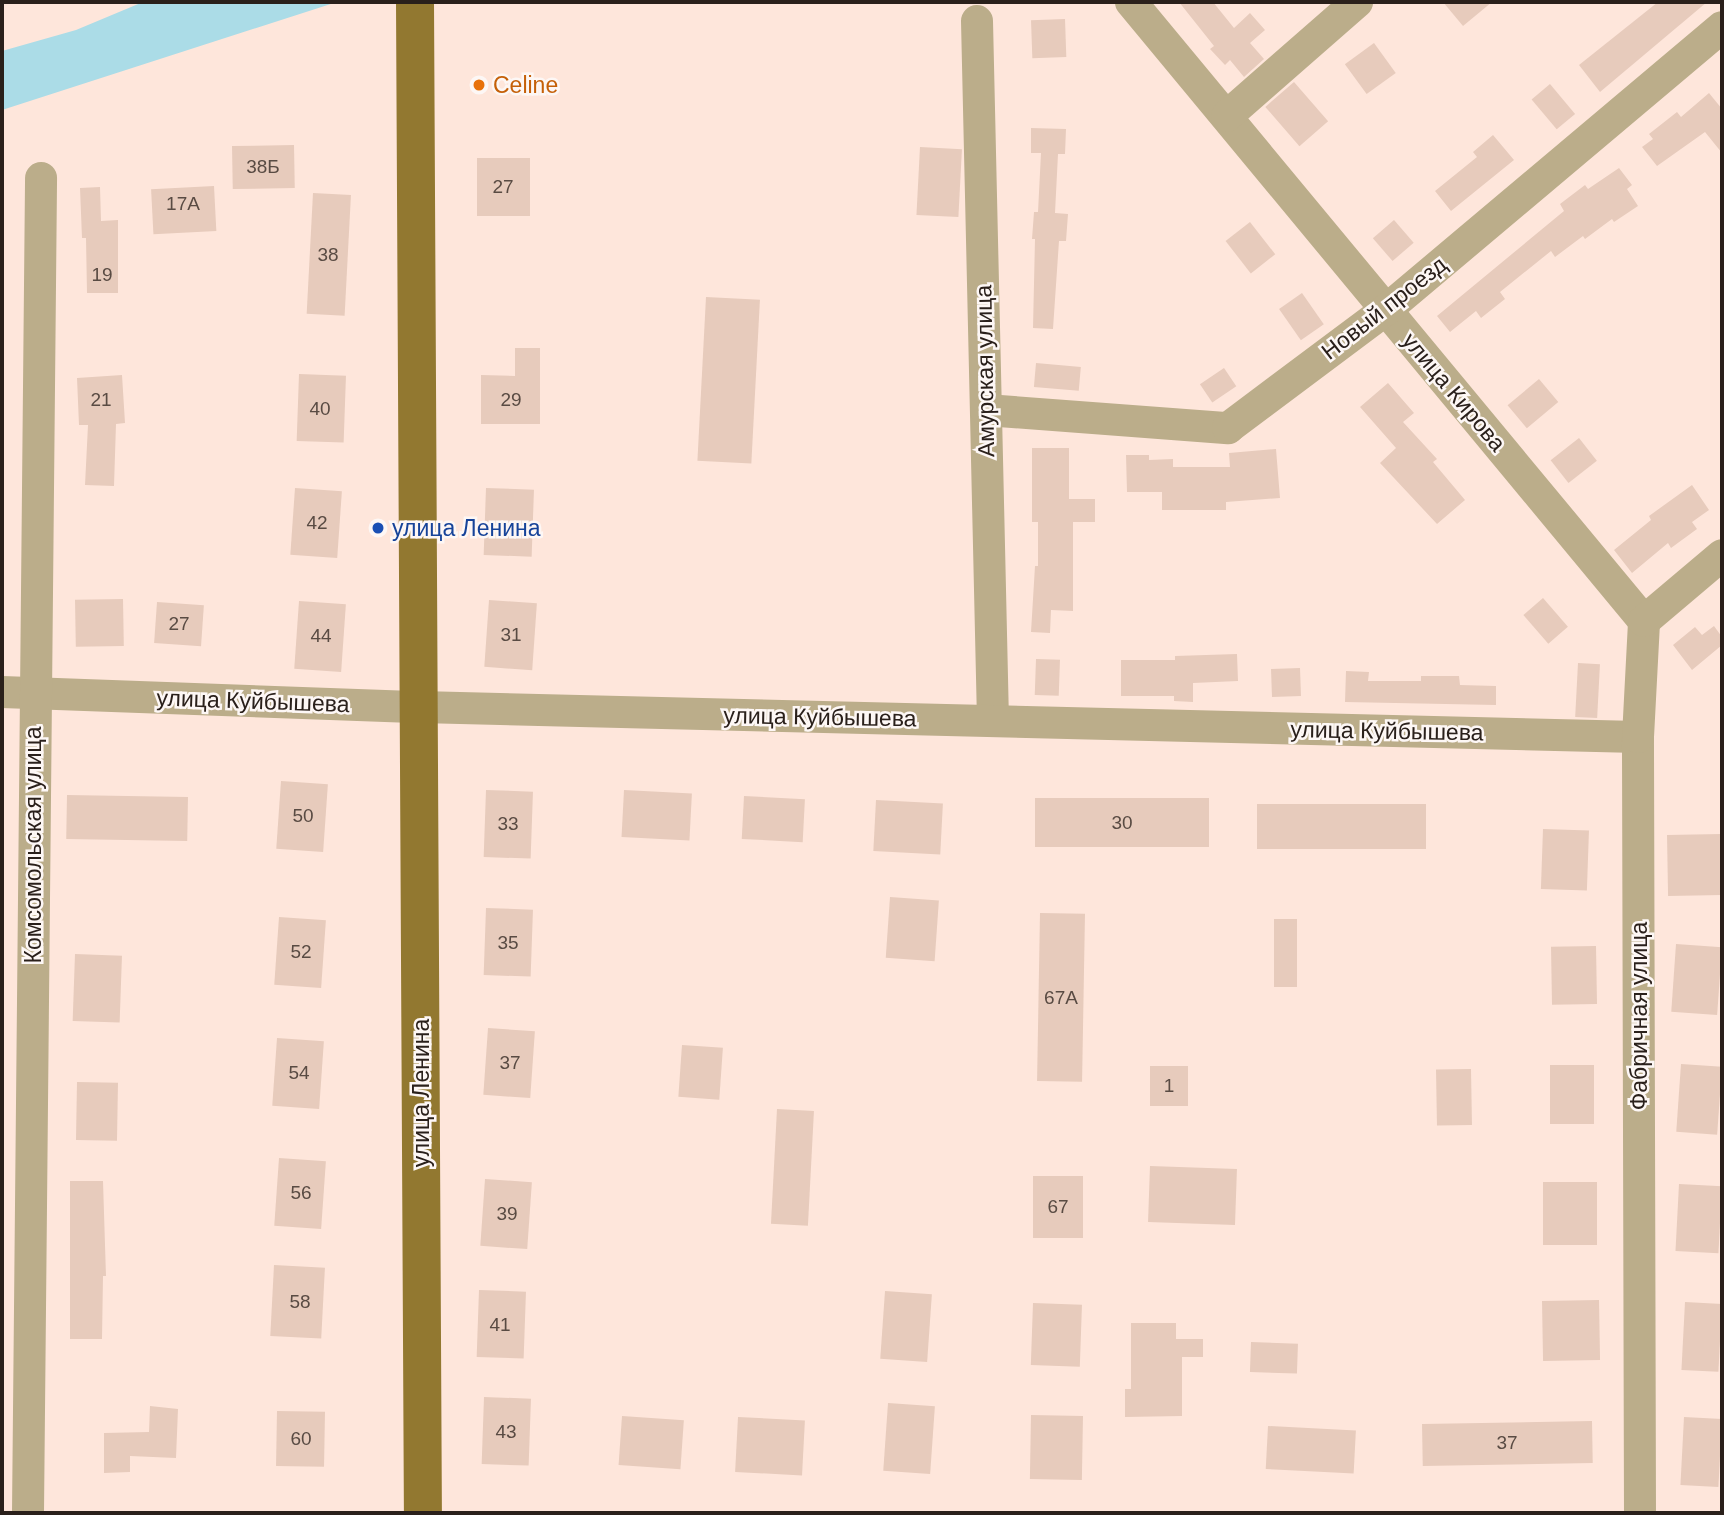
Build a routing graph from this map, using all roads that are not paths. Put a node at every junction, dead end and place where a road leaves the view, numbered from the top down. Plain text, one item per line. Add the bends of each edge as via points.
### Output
1 (415, 2) edge
2 (1130, 2) edge
3 (1357, 2) edge
4 (977, 21) dead end
5 (1722, 27) edge
6 (1227, 116) junction
7 (41, 178) dead end
8 (1386, 310) junction
9 (986, 410) junction
10 (1722, 555) edge
11 (1644, 621) junction
12 (2, 692) edge
13 (34, 692) junction
14 (420, 707) junction
15 (993, 721) junction
16 (1638, 737) junction
17 (28, 1513) edge
18 (423, 1513) edge
19 (1640, 1513) edge

1 - 14 main road, улица Ленина
2 - 6 street, улица Кирова
3 - 6 street
4 - 9 street, Амурская улица
5 - 8 street, Новый проезд
6 - 8 street, улица Кирова
7 - 13 street, Комсомольская улица
8 - 9 street, Новый проезд via 1228,428
8 - 11 street, улица Кирова
9 - 15 street, Амурская улица
10 - 11 street
11 - 16 street, Фабричная улица
12 - 13 street, улица Куйбышева
13 - 14 street, улица Куйбышева
13 - 17 street, Комсомольская улица
14 - 15 street, улица Куйбышева
14 - 18 main road, улица Ленина
15 - 16 street, улица Куйбышева
16 - 19 street, Фабричная улица

